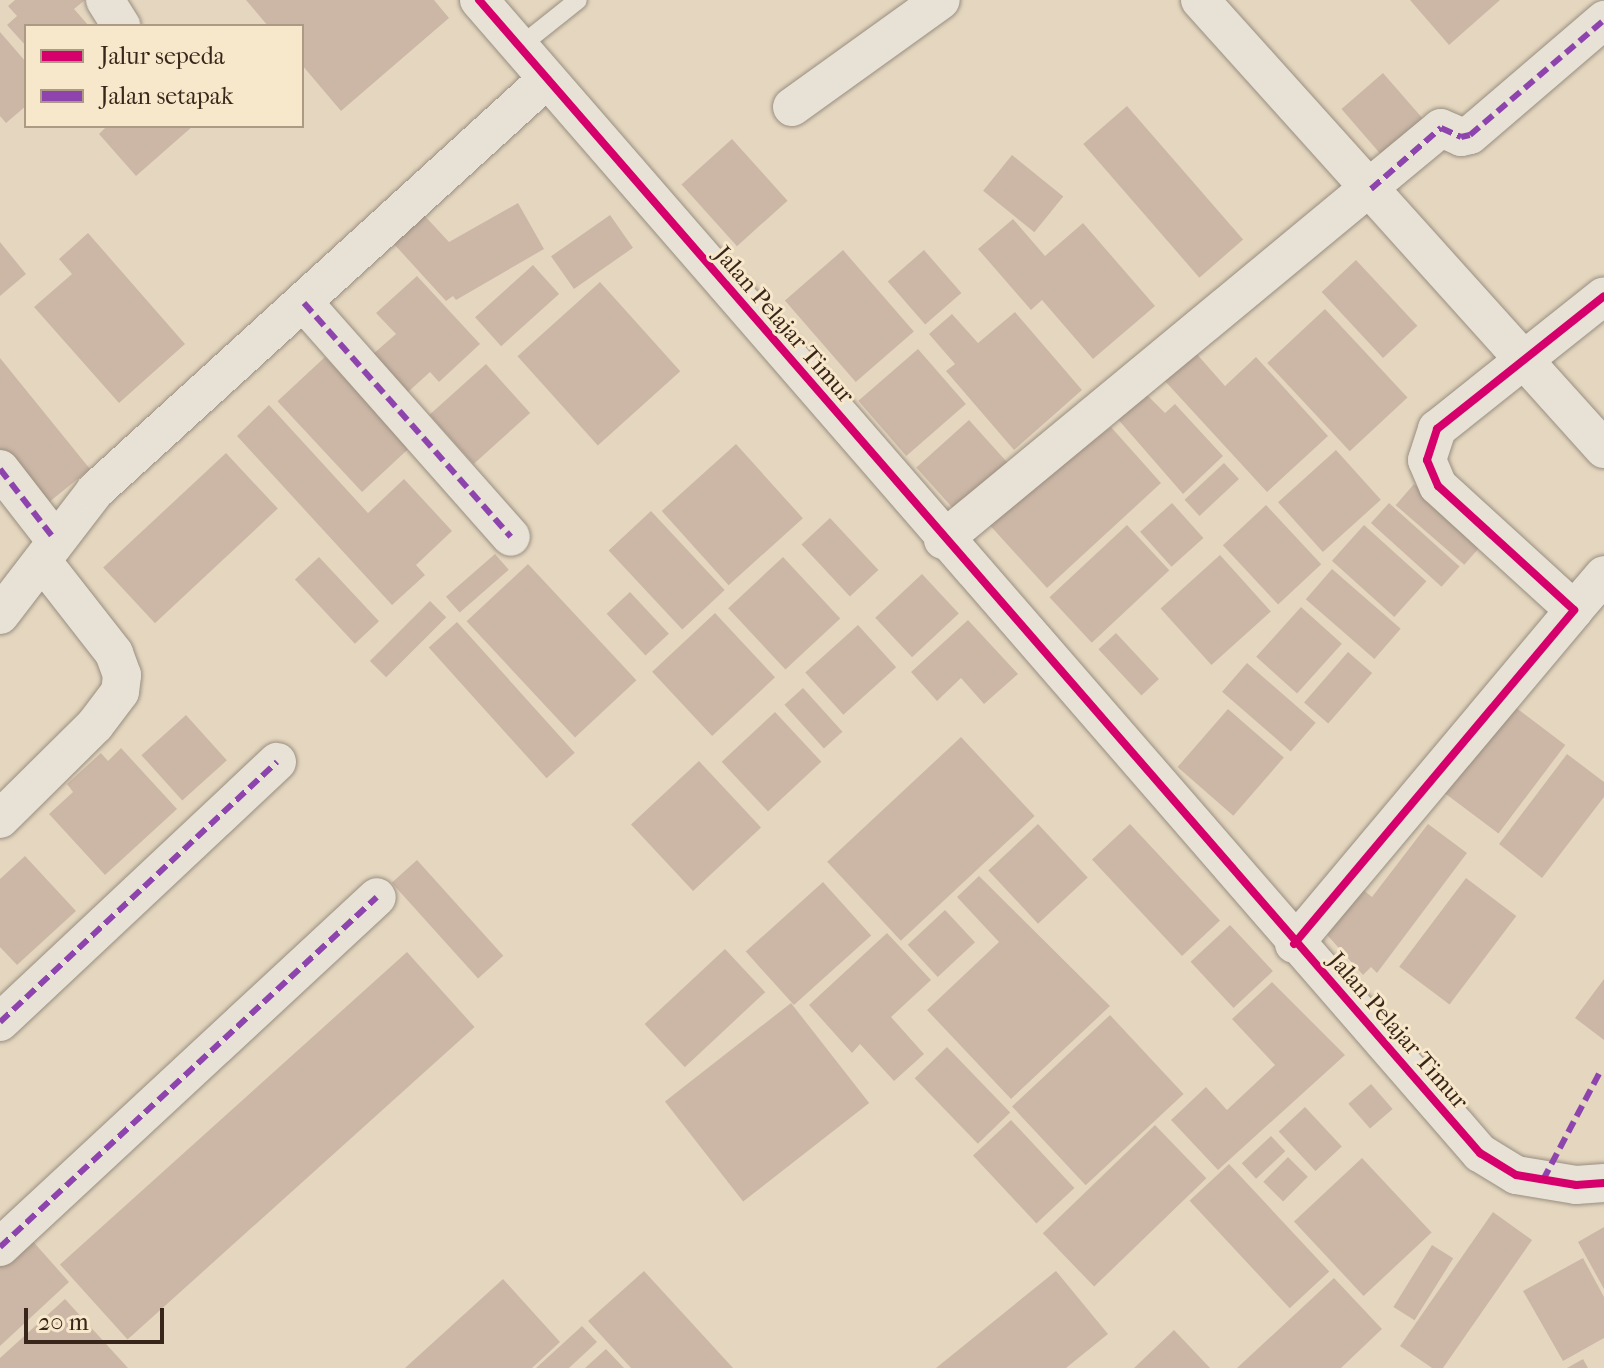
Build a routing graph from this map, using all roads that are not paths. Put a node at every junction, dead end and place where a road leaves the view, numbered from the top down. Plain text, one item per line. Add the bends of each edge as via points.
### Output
1 (105, 0) edge
2 (479, 0) edge
3 (578, 0) edge
4 (941, 0) edge
5 (1200, 0) edge
6 (1604, 20) edge
7 (120, 24) edge
8 (519, 47) junction
9 (546, 80) junction
10 (792, 107) dead end
11 (1371, 189) junction
12 (1604, 296) edge
13 (304, 303) junction
14 (1520, 358) junction
15 (1604, 449) edge
16 (0, 469) edge
17 (511, 537) dead end
18 (943, 540) junction
19 (49, 551) junction
20 (1604, 575) edge
21 (1574, 610) junction
22 (0, 615) edge
23 (277, 762) dead end
24 (0, 819) edge
25 (377, 897) dead end
26 (1294, 944) junction
27 (0, 1022) edge
28 (1604, 1183) edge
29 (2, 1240) edge

1 - 7 street
2 - 8 street, Jalan Pelajar Timur
3 - 8 lane
4 - 10 street
5 - 11 street
6 - 11 street via 1470,135 1461,137 1441,128
8 - 9 street, Jalan Pelajar Timur
9 - 13 street
9 - 18 street, Jalan Pelajar Timur
11 - 14 street
11 - 18 street
12 - 14 street
13 - 17 street
13 - 19 street via 95,491
14 - 15 street
14 - 21 street via 1437,429 1428,448 1429,471 1438,486
16 - 19 street
18 - 26 street, Jalan Pelajar Timur
19 - 22 street
19 - 24 street via 114,653 122,675 120,692 95,725
20 - 21 street
21 - 26 street
23 - 27 street
25 - 29 street
26 - 28 street, Jalan Pelajar Timur via 1488,1160 1516,1175 1576,1185

